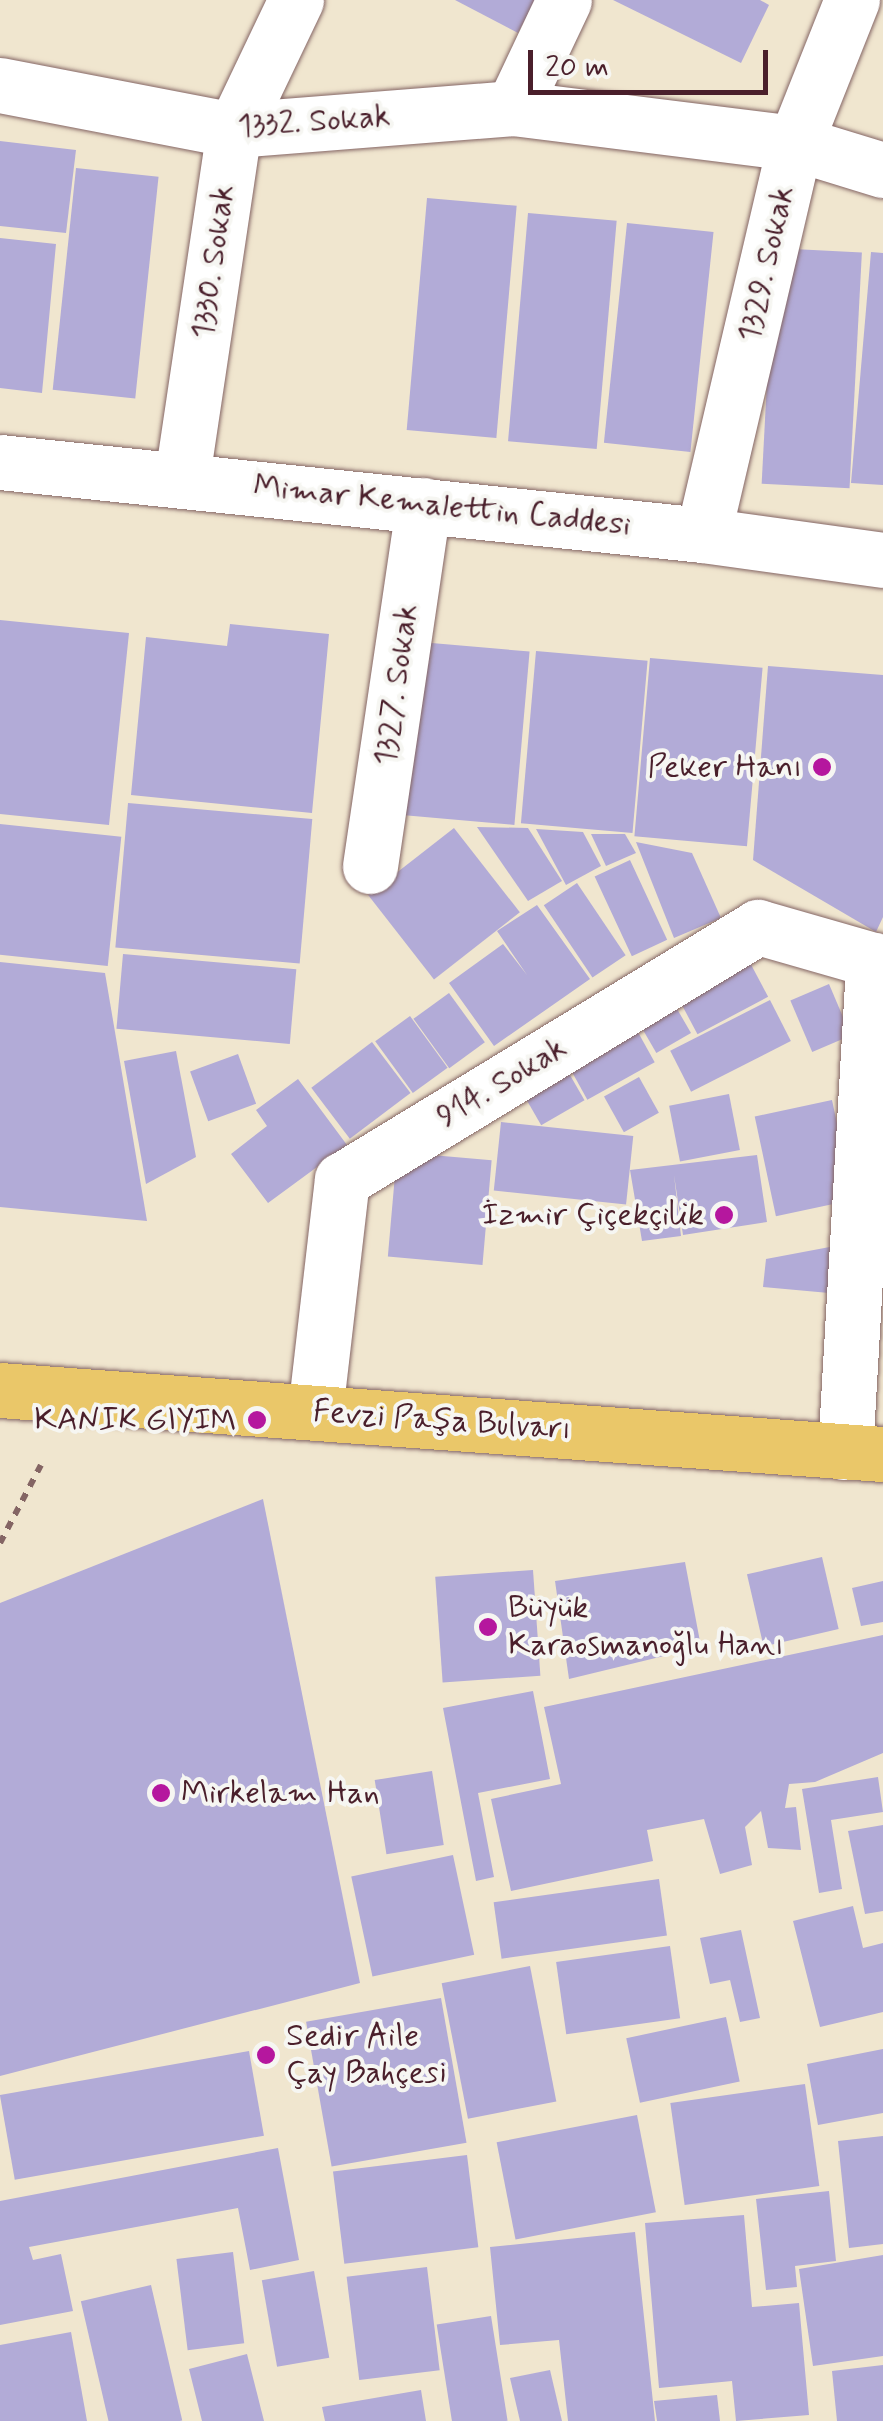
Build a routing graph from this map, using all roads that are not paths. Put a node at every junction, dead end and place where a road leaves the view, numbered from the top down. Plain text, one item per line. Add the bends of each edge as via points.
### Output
1 (296, 0) edge
2 (564, 0) edge
3 (852, 0) edge
4 (0, 85) edge
5 (512, 108) junction
6 (234, 130) junction
7 (796, 142) junction
8 (883, 170) edge
9 (0, 462) edge
10 (182, 477) junction
11 (423, 505) junction
12 (703, 535) junction
13 (883, 560) edge
14 (370, 866) dead end
15 (878, 953) edge
16 (0, 1390) edge
17 (316, 1412) junction
18 (864, 1453) edge

1 - 6 street, 1330. Sokak
2 - 5 street
3 - 7 street, 1329. Sokak
4 - 6 street, 1332. Sokak
5 - 6 street, 1332. Sokak
5 - 7 street, 1332. Sokak
6 - 10 street, 1330. Sokak
7 - 8 street, 1332. Sokak
7 - 12 street, 1329. Sokak
9 - 10 street, Mimar Kemalettin Caddesi
10 - 11 street, Mimar Kemalettin Caddesi
11 - 12 street, Mimar Kemalettin Caddesi
11 - 14 street, 1327. Sokak
12 - 13 street, Mimar Kemalettin Caddesi
15 - 17 street, 914. Sokak via 758,927 342,1180
15 - 18 street
16 - 17 main road, Fevzi Paşa Bulvarı
17 - 18 main road, Fevzi Paşa Bulvarı

